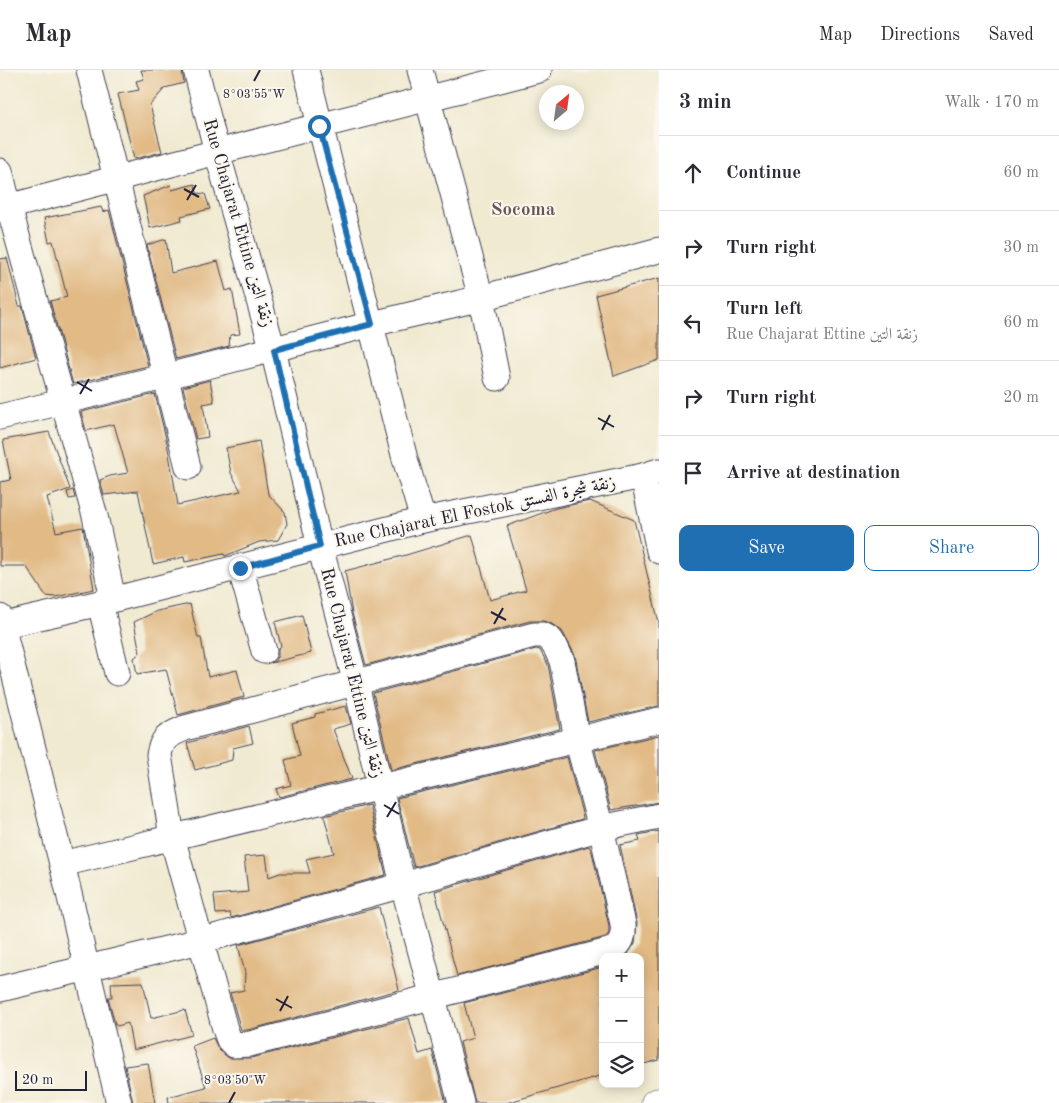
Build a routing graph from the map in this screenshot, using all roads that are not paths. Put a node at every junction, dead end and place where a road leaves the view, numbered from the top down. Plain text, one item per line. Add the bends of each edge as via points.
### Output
1 (89, 70) edge
2 (196, 70) edge
3 (306, 70) edge
4 (420, 70) edge
5 (538, 70) edge
6 (427, 98) junction
7 (319, 126) junction
8 (217, 152) junction
9 (0, 171) edge
10 (115, 178) junction
11 (4, 208) edge
12 (659, 250) edge
13 (481, 298) junction
14 (372, 324) junction
15 (274, 350) junction
16 (164, 377) junction
17 (498, 378) dead end
18 (63, 401) junction
19 (0, 416) edge
20 (188, 467) dead end
21 (651, 473) edge
22 (423, 520) junction
23 (320, 546) junction
24 (659, 551) edge
25 (240, 568) junction
26 (107, 601) junction
27 (1, 623) edge
28 (264, 651) dead end
29 (117, 673) dead end
30 (356, 684) junction
31 (659, 720) edge
32 (577, 739) junction
33 (381, 788) junction
34 (659, 816) edge
35 (601, 828) junction
36 (172, 837) junction
37 (62, 864) junction
38 (403, 885) junction
39 (200, 941) junction
40 (87, 968) junction
41 (0, 989) edge
42 (434, 997) junction
43 (659, 1102) edge
44 (119, 1103) edge
45 (461, 1103) edge
46 (655, 1103) edge

1 - 10 street
2 - 8 street, Rue Chajarat Ettine زنقة التين
3 - 7 street
4 - 6 street
5 - 6 street
6 - 7 street
6 - 13 street
7 - 8 street
7 - 14 street
8 - 10 street
8 - 15 street, Rue Chajarat Ettine زنقة التين
9 - 11 street
10 - 11 street
10 - 16 street
11 - 18 street
12 - 13 street
13 - 14 street
13 - 17 street
14 - 15 street
14 - 22 street
15 - 16 street
15 - 23 street, Rue Chajarat Ettine زنقة التين
16 - 18 street
16 - 20 street
18 - 19 street
18 - 26 street via 95,516
21 - 22 street, Rue Chajarat El Fostok زنقة شجرة الفستق
21 - 24 street
22 - 23 street, Rue Chajarat El Fostok زنقة شجرة الفستق
23 - 25 street, Rue Chajarat El Fostok زنقة شجرة الفستق
23 - 30 street, Rue Chajarat Ettine زنقة التين
25 - 26 street, Rue Chajarat El Fostok زنقة شجرة الفستق
25 - 28 street
26 - 27 street, Rue Chajarat El Fostok زنقة شجرة الفستق
26 - 29 street
27 - 37 street
30 - 32 street via 543,635 550,639 562,661
30 - 33 street, Rue Chajarat Ettine زنقة التين
30 - 36 street via 185,728 166,737 159,755
31 - 32 street
32 - 33 street
32 - 35 street
33 - 36 street
33 - 38 street, Rue Chajarat Ettine زنقة التين
34 - 35 street
35 - 38 street
35 - 42 street via 623,924 624,933 618,945 612,950
36 - 37 street
36 - 39 street
37 - 40 street
38 - 39 street
38 - 42 street, Rue Chajarat Ettine زنقة التين
39 - 40 street
39 - 42 street via 225,1029 234,1045 250,1044
40 - 41 street
40 - 44 street
42 - 45 street, Rue Chajarat Ettine زنقة التين
43 - 46 street

